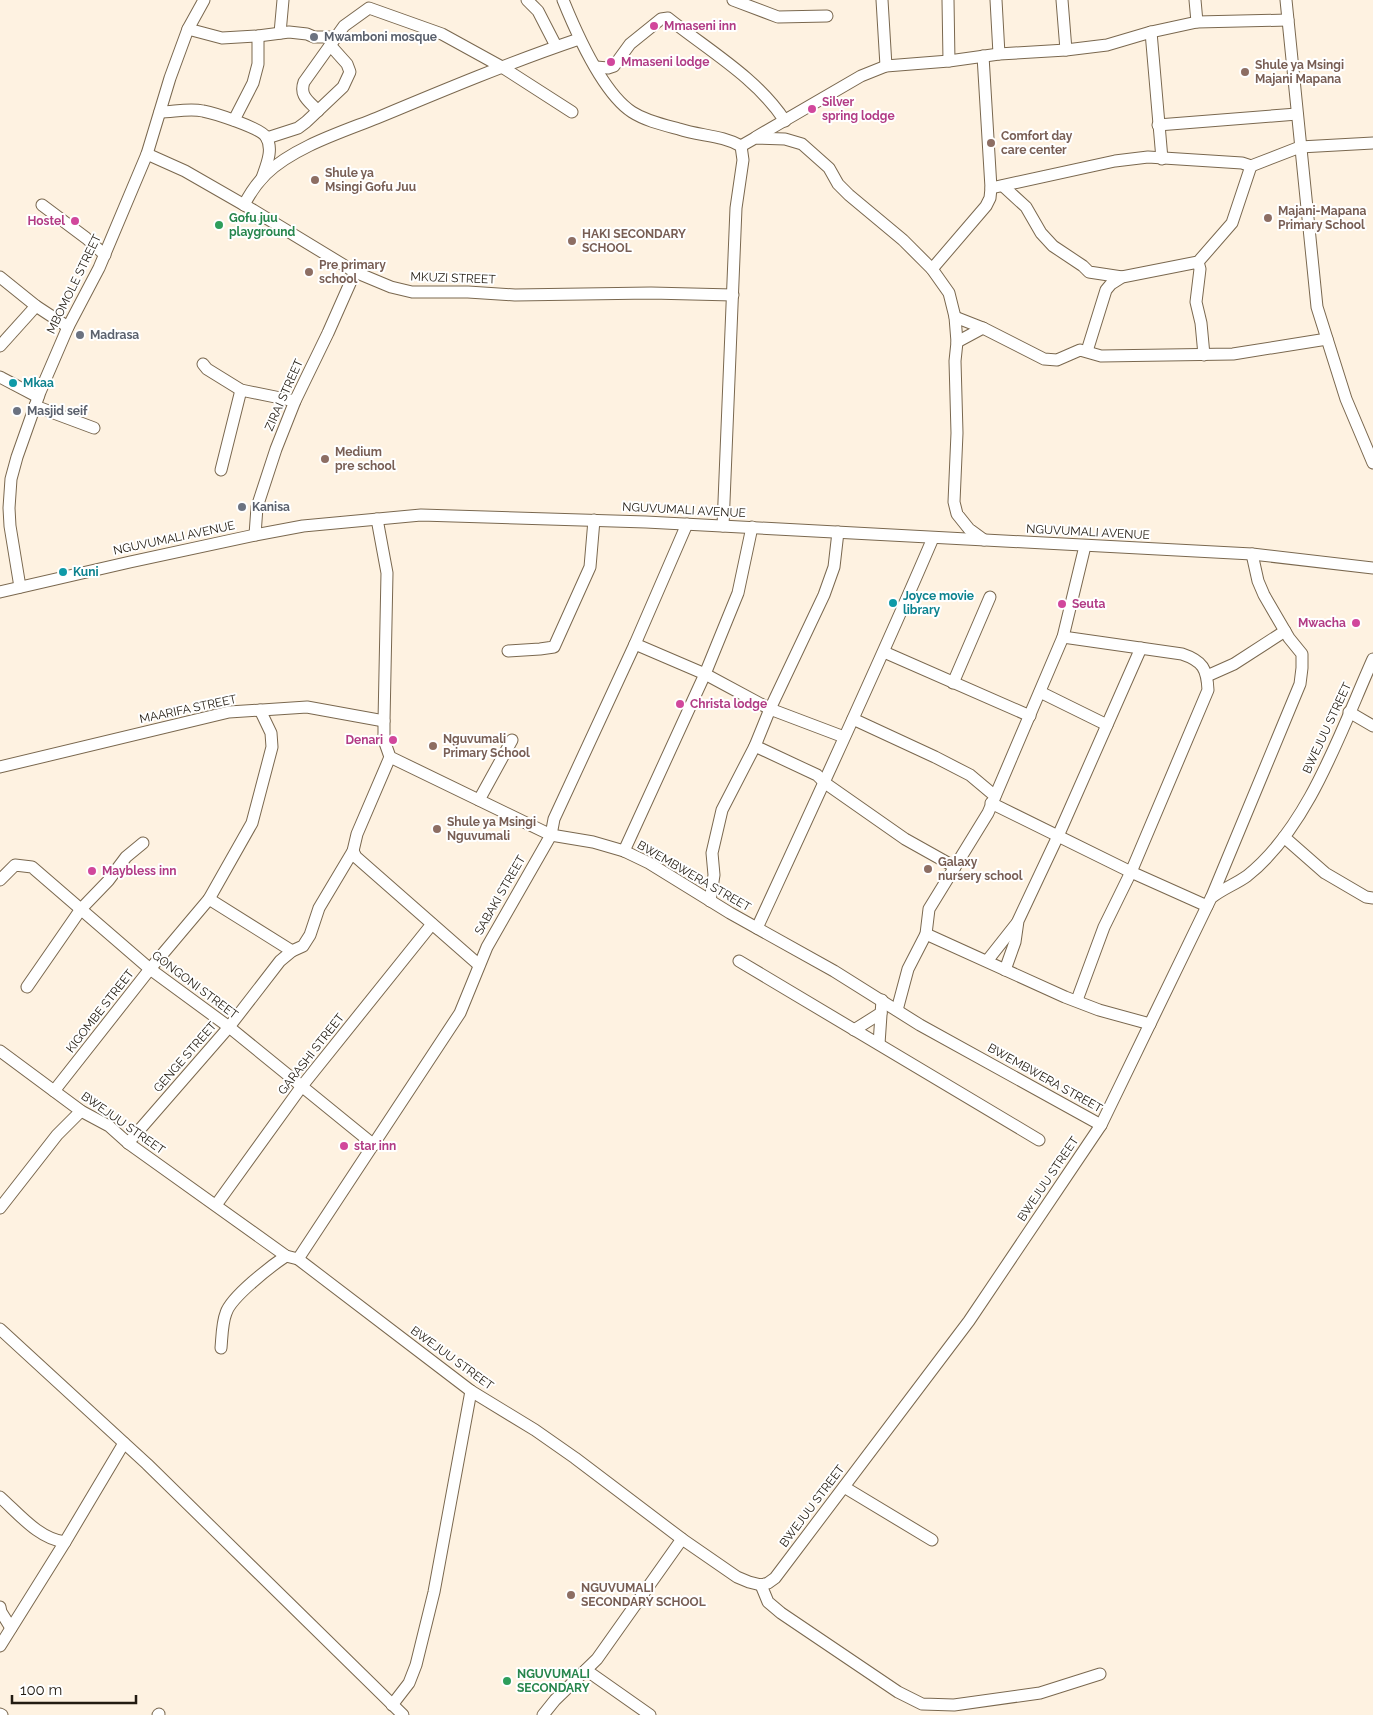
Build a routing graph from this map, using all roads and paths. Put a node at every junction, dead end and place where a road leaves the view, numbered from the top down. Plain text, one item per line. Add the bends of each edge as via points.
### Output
1 (204, 0) edge
2 (283, 0) edge
3 (527, 0) edge
4 (563, 0) edge
5 (733, 0) edge
6 (882, 0) edge
7 (948, 0) edge
8 (996, 0) edge
9 (1062, 0) edge
10 (1195, 0) edge
11 (1286, 0) edge
12 (369, 4) edge
13 (827, 16) dead end
14 (1288, 20) junction
15 (1196, 22) junction
16 (188, 30) junction
17 (1151, 32) junction
18 (280, 33) junction
19 (258, 36) junction
20 (579, 38) junction
21 (333, 41) junction
22 (556, 46) junction
23 (1066, 50) junction
24 (999, 54) junction
25 (983, 56) junction
26 (948, 61) junction
27 (886, 66) junction
28 (502, 67) junction
29 (596, 67) junction
30 (318, 111) junction
31 (160, 112) junction
32 (572, 112) dead end
33 (1297, 114) junction
34 (234, 120) junction
35 (785, 121) junction
36 (1158, 126) junction
37 (267, 138) junction
38 (755, 138) junction
39 (1373, 143) edge
40 (741, 146) junction
41 (1300, 147) junction
42 (147, 154) junction
43 (1162, 159) junction
44 (1251, 166) junction
45 (262, 180) junction
46 (1003, 186) junction
47 (991, 188) junction
48 (244, 204) junction
49 (42, 205) dead end
50 (104, 255) junction
51 (1198, 262) junction
52 (932, 269) junction
53 (355, 272) junction
54 (0, 277) edge
55 (1122, 277) junction
56 (733, 295) junction
57 (36, 306) junction
58 (955, 317) junction
59 (68, 327) junction
60 (983, 328) junction
61 (1327, 339) junction
62 (957, 342) junction
63 (0, 346) edge
64 (1087, 351) junction
65 (1204, 355) junction
66 (203, 364) dead end
67 (0, 377) edge
68 (241, 390) junction
69 (295, 401) junction
70 (37, 402) junction
71 (94, 428) dead end
72 (1373, 463) edge
73 (221, 470) dead end
74 (5, 478) edge
75 (377, 519) junction
76 (594, 520) junction
77 (686, 524) junction
78 (723, 526) junction
79 (752, 527) junction
80 (838, 532) junction
81 (255, 535) junction
82 (933, 538) junction
83 (985, 541) junction
84 (1085, 546) junction
85 (1252, 554) junction
86 (1373, 568) edge
87 (20, 587) junction
88 (0, 592) edge
89 (990, 598) dead end
90 (1285, 631) junction
91 (1063, 637) junction
92 (635, 644) junction
93 (1141, 648) junction
94 (508, 650) dead end
95 (884, 652) junction
96 (1373, 659) edge
97 (705, 674) junction
98 (1208, 676) junction
99 (953, 683) junction
100 (1040, 692) junction
101 (770, 708) junction
102 (260, 710) junction
103 (1349, 712) junction
104 (1030, 716) junction
105 (853, 719) junction
106 (384, 721) junction
107 (1107, 725) junction
108 (1373, 726) edge
109 (844, 737) junction
110 (512, 740) dead end
111 (756, 746) junction
112 (390, 757) junction
113 (0, 767) edge
114 (825, 783) junction
115 (479, 800) junction
116 (993, 800) junction
117 (551, 835) junction
118 (1058, 836) junction
119 (1284, 837) junction
120 (143, 843) dead end
121 (353, 851) junction
122 (624, 851) junction
123 (955, 867) junction
124 (1132, 872) junction
125 (0, 880) edge
126 (1373, 898) edge
127 (209, 899) junction
128 (710, 901) junction
129 (1209, 902) junction
130 (81, 909) junction
131 (1018, 921) junction
132 (432, 924) junction
133 (757, 928) junction
134 (926, 934) junction
135 (292, 951) junction
136 (987, 961) junction
137 (739, 962) dead end
138 (479, 965) junction
139 (150, 969) junction
140 (1005, 970) junction
141 (27, 987) dead end
142 (882, 1000) junction
143 (1077, 1000) junction
144 (897, 1010) junction
145 (881, 1013) junction
146 (1150, 1024) junction
147 (229, 1027) junction
148 (854, 1030) junction
149 (880, 1044) junction
150 (0, 1051) edge
151 (302, 1086) junction
152 (54, 1091) junction
153 (81, 1111) junction
154 (1101, 1125) junction
155 (1039, 1140) dead end
156 (128, 1143) junction
157 (374, 1145) junction
158 (216, 1205) junction
159 (0, 1208) edge
160 (286, 1256) junction
161 (298, 1259) junction
162 (0, 1329) edge
163 (221, 1348) dead end
164 (471, 1391) junction
165 (124, 1443) junction
166 (844, 1487) junction
167 (0, 1497) edge
168 (682, 1538) junction
169 (932, 1540) dead end
170 (66, 1542) junction
171 (761, 1584) junction
172 (0, 1607) edge
173 (10, 1628) junction
174 (0, 1646) edge
175 (586, 1670) junction
176 (1100, 1674) dead end
177 (392, 1705) junction
178 (403, 1715) edge
179 (543, 1715) edge
180 (650, 1715) edge

1 - 16 street, MBOMOLE STREET
2 - 18 street
3 - 22 street via 538,11
4 - 20 street
5 - 13 street via 778,17
6 - 27 street
7 - 26 street
8 - 24 street
9 - 23 street
10 - 15 street
11 - 14 street
12 - 21 street via 344,26
12 - 28 street via 442,34
14 - 15 street
14 - 33 street
15 - 17 street
16 - 19 street via 222,38
16 - 31 street, MBOMOLE STREET
17 - 23 street via 1107,45
17 - 36 street
18 - 19 street
18 - 21 street via 307,34
19 - 34 street via 258,64 253,83
20 - 22 street
20 - 29 street
21 - 30 street via 301,89
21 - 30 street via 350,72 343,87
22 - 28 street
23 - 24 street
24 - 25 street
25 - 26 street
25 - 47 street
26 - 27 street
27 - 35 street via 861,76
28 - 32 street
28 - 45 street via 300,151
29 - 35 street via 614,66 630,44 661,19 668,18 744,77 774,104
29 - 40 street via 614,94 632,112 688,132 729,139
30 - 37 street via 298,128
31 - 34 street via 201,110
31 - 42 street, MBOMOLE STREET
33 - 36 street
33 - 41 street
34 - 37 street
35 - 38 street
36 - 43 street
37 - 45 street via 269,154
38 - 40 street
38 - 52 street via 802,144 829,168 849,196 903,240
39 - 41 street
40 - 56 street via 743,160 736,208
41 - 44 street
41 - 61 street via 1317,307
42 - 48 street, MKUZI STREET
42 - 50 street, MBOMOLE STREET
43 - 44 street
43 - 46 street via 1115,161
44 - 51 street via 1232,223
45 - 48 street
46 - 47 street
46 - 55 street via 1026,207 1053,246 1089,272
47 - 52 street via 986,206
48 - 53 street, MKUZI STREET
49 - 50 street
50 - 59 street, MBOMOLE STREET
51 - 55 street
51 - 65 street via 1196,302
52 - 58 street via 949,293
53 - 56 street, MKUZI STREET via 412,292
53 - 69 street, ZIRAI STREET
54 - 57 street
55 - 64 street via 1106,290
56 - 78 street
57 - 59 street
57 - 63 street
58 - 60 street
58 - 62 street
59 - 70 street, MBOMOLE STREET
60 - 62 street
60 - 64 street via 1044,359 1057,360 1073,352
61 - 65 street via 1233,354
61 - 72 street via 1346,399
62 - 83 street via 954,502 957,514
64 - 65 street via 1101,356
66 - 68 street
67 - 70 street
68 - 69 street
68 - 73 street
69 - 81 street, ZIRAI STREET via 257,507
70 - 71 street
70 - 74 street, MBOMOLE STREET
74 - 87 street, MBOMOLE STREET
75 - 76 street, NGUVUMALI AVENUE via 421,515
75 - 81 street, NGUVUMALI AVENUE via 303,526
75 - 106 street via 387,572
76 - 77 street, NGUVUMALI AVENUE
76 - 94 street via 590,567 554,647
77 - 78 street, NGUVUMALI AVENUE
77 - 92 street, SABAKI STREET
78 - 79 street, NGUVUMALI AVENUE
79 - 80 street, NGUVUMALI AVENUE
79 - 97 street via 738,593
80 - 82 street, NGUVUMALI AVENUE
80 - 101 street via 834,566 824,595
81 - 87 street, NGUVUMALI AVENUE
82 - 83 street, NGUVUMALI AVENUE
82 - 95 street
83 - 84 street, NGUVUMALI AVENUE
84 - 85 street, NGUVUMALI AVENUE
84 - 91 street
85 - 86 street, NGUVUMALI AVENUE
85 - 90 street via 1264,595
87 - 88 street, NGUVUMALI AVENUE
89 - 99 street
90 - 98 street via 1234,664
90 - 129 street via 1302,654 1300,684
91 - 93 street
91 - 100 street
92 - 97 street
92 - 117 street, SABAKI STREET via 554,819
93 - 98 street via 1195,658
93 - 107 street
95 - 99 street
95 - 105 street
96 - 103 street, BWEJUU STREET
97 - 101 street
97 - 122 street
98 - 124 street via 1208,690
99 - 104 street
100 - 104 street
100 - 107 street
101 - 109 street
101 - 111 street
102 - 106 street, MAARIFA STREET via 307,707
102 - 113 street, MAARIFA STREET via 229,712
102 - 127 street, KIGOMBE STREET via 271,733 272,747 256,813
103 - 108 street
103 - 119 street, BWEJUU STREET via 1329,761
104 - 116 street
105 - 109 street
105 - 116 street via 970,775
106 - 112 street via 384,740
107 - 118 street
109 - 114 street
110 - 115 street
111 - 114 street via 817,774
111 - 128 street via 722,810 712,853 714,875
112 - 115 street, BWEMBWERA STREET
112 - 121 street, GENGE STREET via 357,834
114 - 123 street via 890,830
114 - 133 street
115 - 117 street, BWEMBWERA STREET
116 - 118 street
116 - 123 street
117 - 122 street, BWEMBWERA STREET
117 - 138 street, SABAKI STREET
118 - 124 street
118 - 131 street
119 - 126 street via 1325,873
119 - 129 street, BWEJUU STREET via 1246,876
120 - 130 street via 126,857
121 - 132 street
121 - 135 street, GENGE STREET via 320,908 310,935 303,946
122 - 128 street, BWEMBWERA STREET via 650,863
123 - 134 street via 928,909
124 - 129 street
124 - 143 street via 1104,927
125 - 130 street, GONGONI STREET via 15,866 32,867
127 - 135 street
127 - 139 street, KIGOMBE STREET
128 - 133 street, BWEMBWERA STREET
129 - 146 street, BWEJUU STREET
130 - 139 street, GONGONI STREET
130 - 141 street
131 - 136 street
131 - 140 street
132 - 138 street
132 - 151 street, GARASHI STREET
133 - 142 street, BWEMBWERA STREET
134 - 136 street
134 - 144 street via 908,969
135 - 147 street, GENGE STREET via 280,961
136 - 140 street
137 - 148 street
138 - 157 street, SABAKI STREET via 460,1013
139 - 147 street, GONGONI STREET
139 - 152 street, KIGOMBE STREET
140 - 143 street
142 - 144 street, BWEMBWERA STREET
142 - 145 street
143 - 146 street via 1099,1010
144 - 154 street, BWEMBWERA STREET
145 - 148 street
145 - 149 street
146 - 154 street, BWEJUU STREET
147 - 151 street, GONGONI STREET
147 - 156 street, GENGE STREET
148 - 149 street
149 - 155 street
150 - 152 street, BWEJUU STREET
151 - 157 street, GONGONI STREET
151 - 158 street, GARASHI STREET
152 - 153 street, BWEJUU STREET
153 - 156 street, BWEJUU STREET via 109,1126
153 - 159 street via 57,1135
154 - 166 street, BWEJUU STREET via 969,1321
156 - 158 street, BWEJUU STREET
157 - 161 street, SABAKI STREET
158 - 160 street, BWEJUU STREET
160 - 161 street, BWEJUU STREET
160 - 163 street via 260,1275 230,1306 226,1312
161 - 164 street, BWEJUU STREET
162 - 165 street
164 - 168 street, BWEJUU STREET via 535,1430
164 - 177 street via 434,1592 416,1665 409,1683
165 - 170 street
165 - 177 street
166 - 169 street
166 - 171 street, BWEJUU STREET via 774,1578
167 - 170 street via 40,1533
168 - 171 street, BWEJUU STREET via 737,1577
168 - 175 street
170 - 173 street
171 - 176 street via 768,1602 781,1613 898,1692 922,1704 954,1705 1040,1693
172 - 173 street
173 - 174 street
175 - 179 street
175 - 180 street
177 - 178 street

